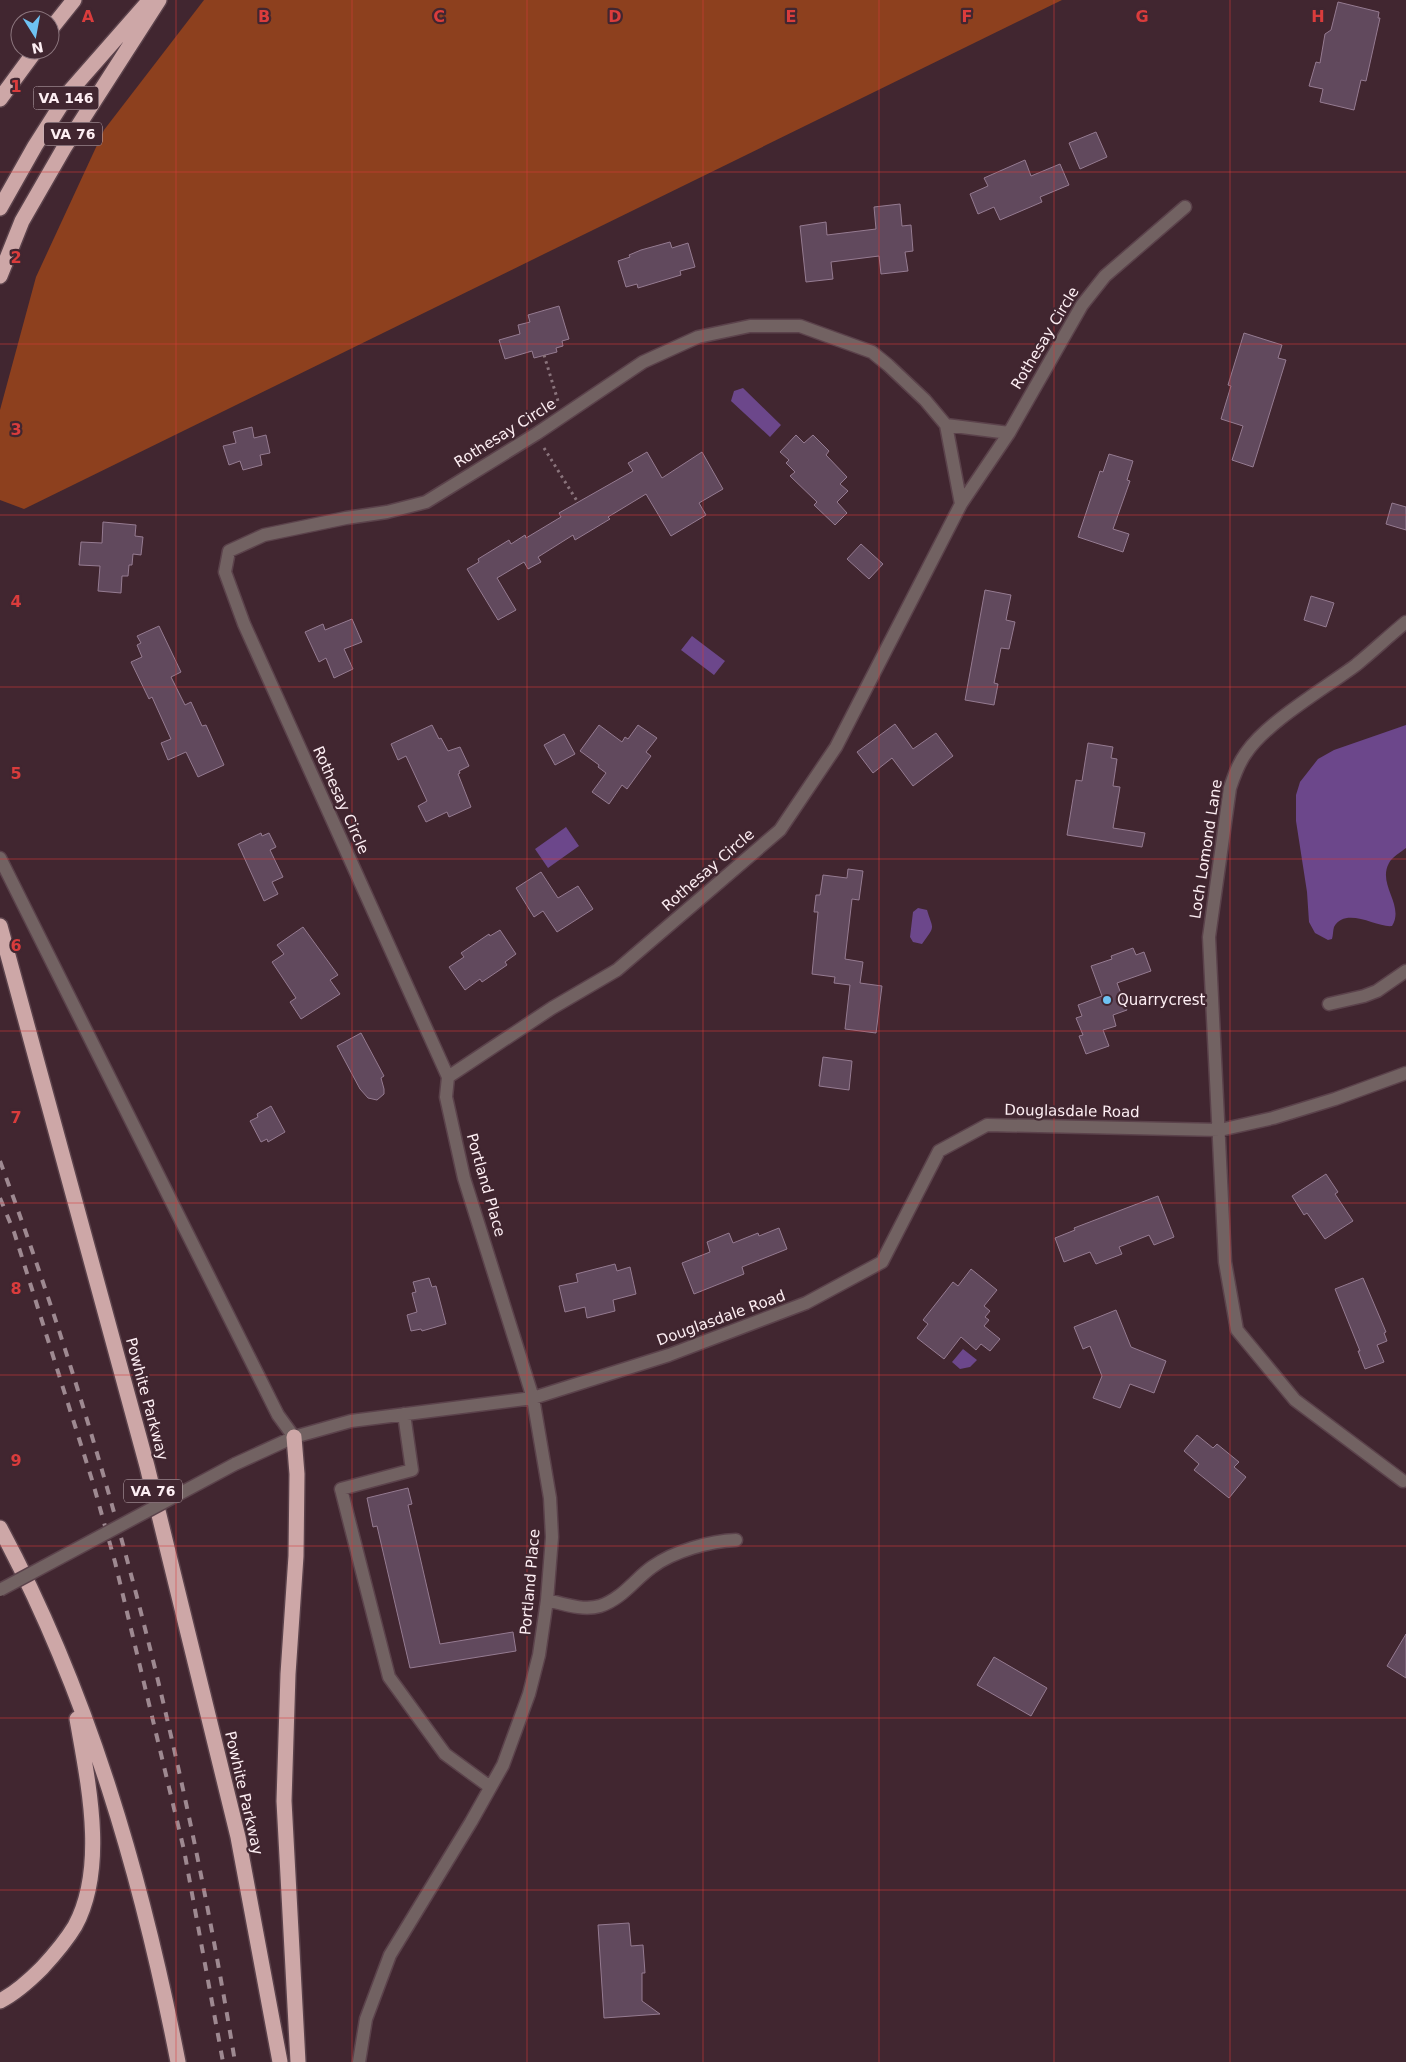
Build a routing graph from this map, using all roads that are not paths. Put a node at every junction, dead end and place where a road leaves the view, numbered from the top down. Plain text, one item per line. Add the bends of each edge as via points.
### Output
1 (74, 0) edge
2 (150, 0) edge
3 (159, 0) edge
4 (60, 18) edge
5 (29, 60) edge
6 (0, 99) edge
7 (1185, 207) dead end
8 (0, 208) edge
9 (0, 276) edge
10 (946, 425) junction
11 (1009, 433) junction
12 (960, 504) junction
13 (1406, 622) edge
14 (0, 858) edge
15 (0, 926) edge
16 (1406, 971) edge
17 (1329, 1004) dead end
18 (1406, 1073) edge
19 (448, 1077) junction
20 (1220, 1130) junction
21 (534, 1398) junction
22 (404, 1414) junction
23 (294, 1437) junction
24 (1403, 1481) dead end
25 (0, 1528) edge
26 (736, 1540) dead end
27 (0, 1590) edge
28 (547, 1600) junction
29 (69, 1678) junction
30 (490, 1787) junction
31 (0, 2000) edge
32 (178, 2062) edge
33 (280, 2062) edge
34 (298, 2062) edge
35 (359, 2062) edge

1 - 4 highway
2 - 8 highway, VA 146 via 70,91
3 - 9 highway, VA 76 via 22,220
5 - 6 highway
7 - 11 street, Rothesay Circle via 1105,276 1082,305
10 - 11 street
10 - 12 street, Rothesay Circle
10 - 19 street, Rothesay Circle via 926,400 872,352 800,326 750,326 698,337 643,362 426,502 264,535 229,552 225,572 244,624
11 - 12 street, Rothesay Circle
12 - 19 street, Rothesay Circle via 836,747 780,830 617,970 552,1008
13 - 20 street, Loch Lomond Lane via 1358,664 1262,735 1246,753 1233,779 1209,937
14 - 23 street via 278,1414
15 - 33 highway, Powhite Parkway / VA 76 via 147,1466 238,1837
16 - 17 street via 1371,994
18 - 20 street, Douglasdale Road via 1336,1099
19 - 21 street, Portland Place via 446,1097 464,1178
20 - 21 street, Douglasdale Road via 987,1125 940,1151 882,1262 806,1303 669,1355
20 - 24 street, Loch Lomond Lane via 1225,1262 1237,1330 1295,1400
21 - 22 street, Douglasdale Road
21 - 28 street, Portland Place via 550,1498 552,1536
22 - 23 street, Douglasdale Road via 351,1421
22 - 30 street via 412,1470 341,1489 388,1677 445,1754
23 - 27 street, Douglasdale Road, bridge via 235,1464
23 - 34 highway via 296,1556 284,1801
25 - 29 highway via 28,1581
26 - 28 street via 724,1540 671,1556 652,1566 617,1598 601,1606 588,1608
28 - 30 street, Portland Place via 529,1694 503,1765
29 - 31 highway via 86,1768 92,1825 92,1859 86,1896 75,1926 52,1957 30,1980
29 - 32 highway via 134,1868
30 - 35 street, Portland Place via 390,1955 366,2020

